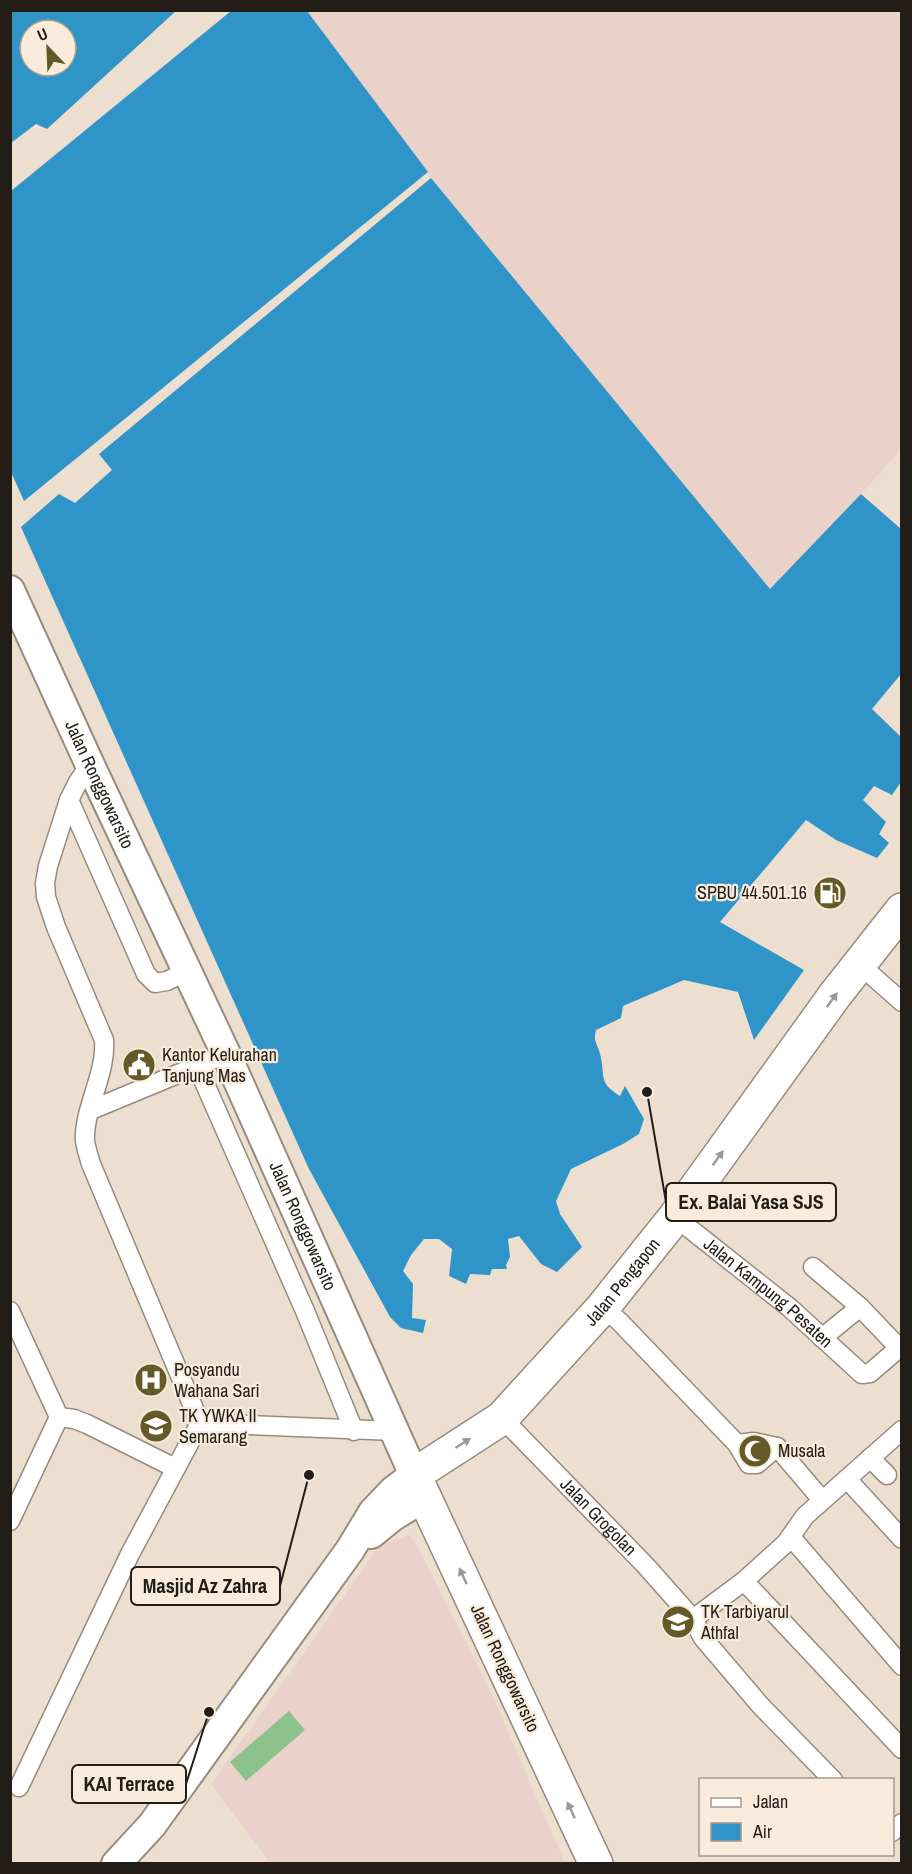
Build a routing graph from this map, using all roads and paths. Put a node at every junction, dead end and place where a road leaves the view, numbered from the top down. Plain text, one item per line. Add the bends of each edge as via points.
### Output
1 (10, 590) edge
2 (90, 765) junction
3 (69, 800) junction
4 (902, 909) edge
5 (859, 964) junction
6 (187, 971) junction
7 (902, 1002) edge
8 (226, 1053) junction
9 (197, 1066) junction
10 (91, 1110) junction
11 (675, 1217) junction
12 (813, 1267) dead end
13 (603, 1307) junction
14 (860, 1307) junction
15 (10, 1311) edge
16 (822, 1338) junction
17 (900, 1350) edge
18 (59, 1417) junction
19 (502, 1418) junction
20 (200, 1423) junction
21 (354, 1431) junction
22 (395, 1431) junction
23 (899, 1436) edge
24 (870, 1458) junction
25 (175, 1468) junction
26 (886, 1475) dead end
27 (846, 1479) junction
28 (420, 1486) junction
29 (822, 1500) junction
30 (10, 1521) edge
31 (899, 1531) edge
32 (791, 1537) junction
33 (744, 1581) junction
34 (693, 1619) junction
35 (902, 1666) edge
36 (902, 1749) edge
37 (832, 1778) edge
38 (19, 1787) dead end
39 (152, 1825) junction
40 (116, 1863) edge
41 (140, 1863) edge
42 (596, 1863) edge

1 - 2 main road, Jalan Ronggowarsito
2 - 3 street
2 - 6 main road, Jalan Ronggowarsito
3 - 6 street via 146,974 155,983
3 - 10 street via 45,883 56,927 104,1040 105,1053
4 - 5 highway, Jalan Pengapon
5 - 7 street
11 -> 5 highway, Jalan Pengapon
6 - 8 main road, Jalan Ronggowarsito
8 - 9 street
8 - 22 main road, Jalan Ronggowarsito
9 - 10 street
9 - 21 street
10 - 20 street via 85,1141 91,1164
11 - 13 highway, Jalan Pengapon
11 - 16 street, Jalan Kampung Pesaten
12 - 14 street
13 - 19 highway, Jalan Pengapon
13 - 29 street via 737,1444 754,1442 777,1447
14 - 16 street
14 - 17 street
15 - 18 street
16 - 17 street, Jalan Kampung Pesaten via 865,1374
18 - 25 street via 87,1424
18 - 30 street
28 -> 19 highway, Jalan Pengapon
19 - 34 street, Jalan Grogolan
20 - 21 street
20 - 25 street
21 - 22 street
22 - 28 main road, Jalan Ronggowarsito
23 - 24 street
24 - 26 street
24 - 27 street
25 - 38 street
27 - 29 street
27 - 31 street
28 - 39 main road via 392,1517 350,1550
42 -> 28 highway, Jalan Ronggowarsito
29 - 32 street
32 - 33 street
32 - 35 street
33 - 34 street
33 - 36 street
34 - 37 street, Jalan Grogolan via 703,1638 760,1705
39 - 40 main road
39 - 41 main road via 150,1843

